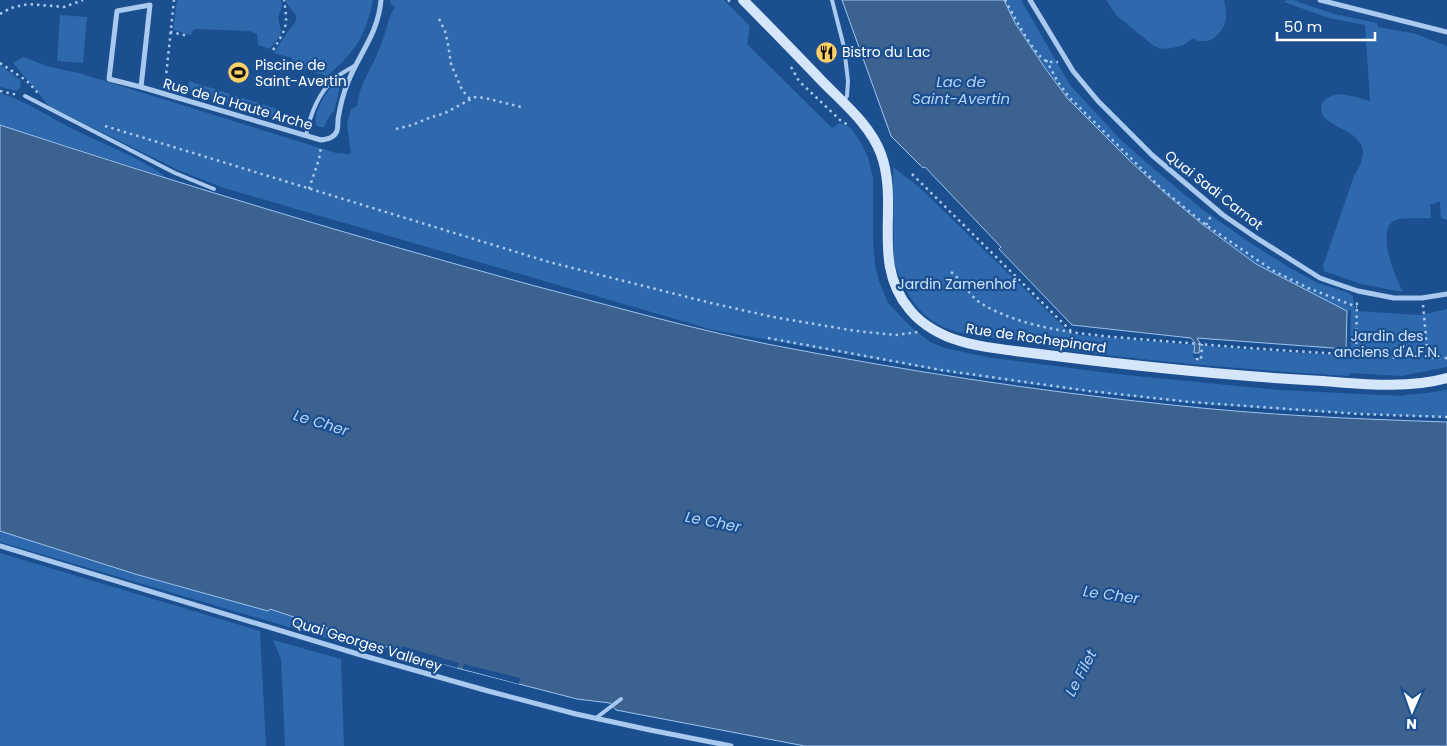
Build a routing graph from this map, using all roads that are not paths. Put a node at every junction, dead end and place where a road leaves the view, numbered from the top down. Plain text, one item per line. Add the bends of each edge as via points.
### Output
1 (380, 0) edge
2 (832, 0) edge
3 (1030, 0) edge
4 (1320, 0) edge
5 (739, 3) edge
6 (1447, 32) edge
7 (356, 65) junction
8 (141, 87) junction
9 (24, 96) road end
10 (843, 102) junction
11 (306, 136) junction
12 (214, 189) dead end
13 (1447, 294) edge
14 (1447, 378) edge
15 (0, 546) edge
16 (622, 699) dead end
17 (596, 718) junction
18 (732, 746) edge

1 - 7 street, Rue de la Haute Arche via 380,13 373,33
2 - 10 lane via 844,47 848,81 848,96
3 - 13 street, Quai Sadi Carnot via 1072,71 1098,101 1152,155 1254,237 1320,278 1358,291 1394,298
4 - 6 street
5 - 10 street, Rue de Rochepinard
7 - 11 lane via 334,79 320,95 310,116
7 - 11 street, Rue de la Haute Arche via 342,100 337,131 332,137 321,140
8 - 8 street, Rue de la Haute Arche via 145,51 150,5 117,11 109,79
8 - 11 street, Rue de la Haute Arche
9 - 12 lane via 175,173
10 - 14 street, Rue de Rochepinard via 870,133 885,168 888,262 896,288 916,317 943,335 997,348 1218,374 1382,384 1423,383
15 - 17 street, Quai Georges Vallerey via 361,655
16 - 17 lane
17 - 18 street, Quai Georges Vallerey

